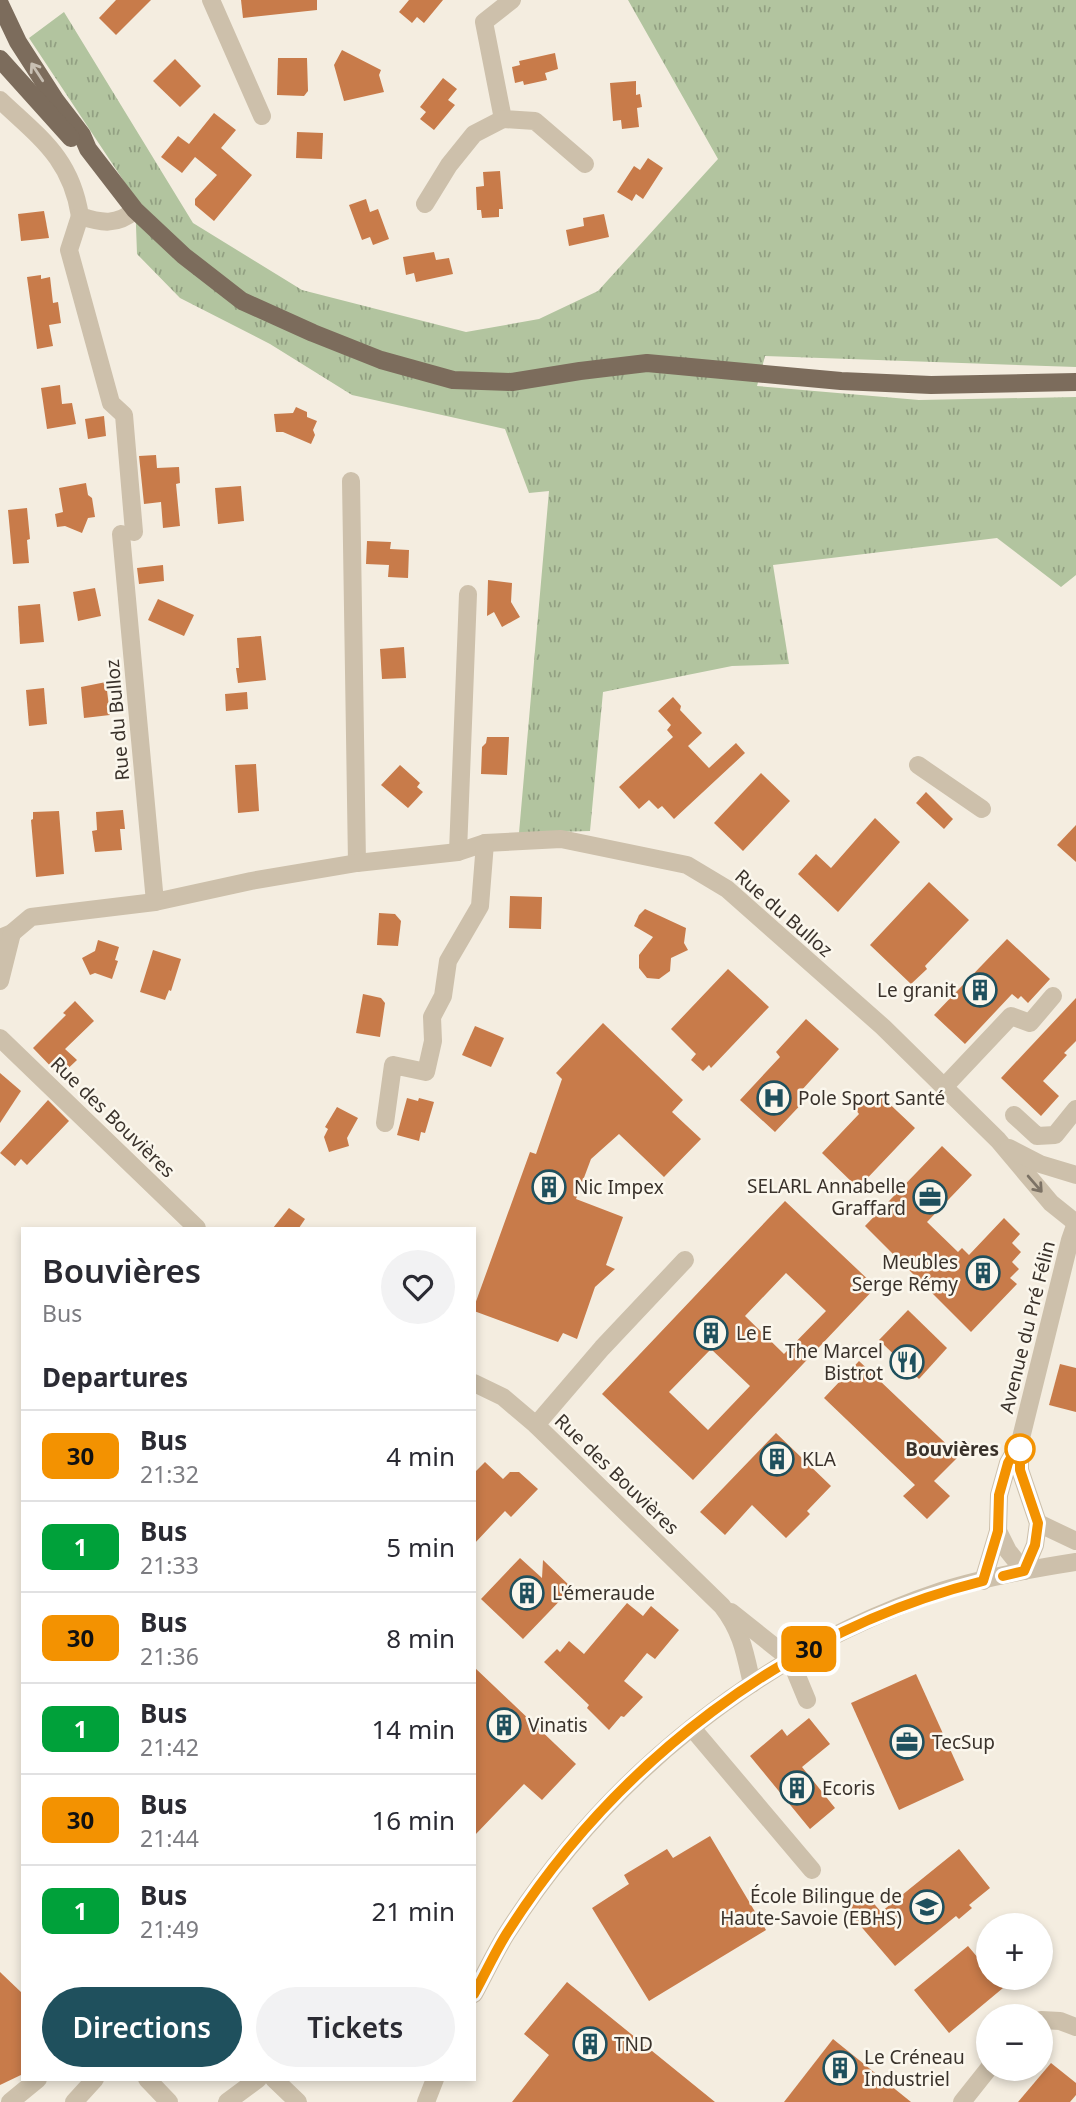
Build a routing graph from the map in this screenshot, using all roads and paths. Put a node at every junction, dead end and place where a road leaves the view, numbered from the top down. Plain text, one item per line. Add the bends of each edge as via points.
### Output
1 (211, 0) edge
2 (512, 0) edge
3 (0, 4) edge
4 (0, 59) edge
5 (0, 100) edge
6 (262, 116) dead end
7 (503, 119) junction
8 (88, 149) junction
9 (585, 164) dead end
10 (425, 204) dead end
11 (135, 210) junction
12 (80, 216) junction
13 (1076, 382) edge
14 (351, 481) dead end
15 (468, 594) dead end
16 (918, 765) dead end
17 (982, 809) dead end
18 (485, 843) junction
19 (458, 852) junction
20 (357, 863) junction
21 (155, 902) junction
22 (6, 936) edge
23 (0, 981) edge
24 (1053, 996) dead end
25 (0, 1038) edge
26 (944, 1087) junction
27 (1076, 1110) edge
28 (1014, 1115) dead end
29 (385, 1123) dead end
30 (998, 1140) junction
31 (1076, 1175) edge
32 (1076, 1223) edge
33 (196, 1227) edge
34 (685, 1260) dead end
35 (476, 1384) edge
36 (536, 1425) junction
37 (1020, 1442) junction
38 (1038, 1523) junction
39 (998, 1531) junction
40 (1076, 1541) edge
41 (1076, 1562) edge
42 (1024, 1571) junction
43 (983, 1581) junction
44 (722, 1606) junction
45 (790, 1659) junction
46 (752, 1684) junction
47 (807, 1700) dead end
48 (692, 1728) junction
49 (813, 1870) dead end
50 (476, 1990) edge
51 (1053, 2021) edge
52 (1076, 2027) edge
53 (36, 2081) edge
54 (93, 2081) edge
55 (148, 2081) edge
56 (255, 2081) edge
57 (276, 2081) edge
58 (434, 2081) edge
59 (979, 2081) edge
60 (10, 2102) edge
61 (74, 2102) edge
62 (169, 2102) edge
63 (227, 2102) edge
64 (298, 2102) edge
65 (426, 2102) edge
66 (962, 2102) edge

1 - 6 street
2 - 7 street via 484,22
8 -> 3 main road via 18,42
4 - 8 main road via 74,142
5 - 12 street via 56,153 76,192
7 - 9 street via 535,121
7 - 10 street via 474,134
8 - 11 main road
11 - 12 street via 127,217 102,223
11 - 13 main road via 242,301 382,360 453,380 512,382 648,363 879,383
12 - 21 street, Rue du Bulloz via 69,250 111,403 124,415 127,533
14 - 20 street
15 - 19 street
16 - 17 street
18 - 19 street, Rue du Bulloz
18 - 26 street, Rue du Bulloz via 561,839 687,865 727,889
18 - 29 street via 480,906 448,961 443,996 432,1017 433,1041 426,1072 393,1065
19 - 20 street, Rue du Bulloz
20 - 21 street, Rue du Bulloz
21 - 22 street, Rue du Bulloz via 31,917
22 - 23 street
24 - 26 street via 1030,1023 1011,1016
25 - 33 street, Rue des Bouvières
26 - 30 street, Rue du Bulloz
27 - 28 street via 1055,1135 1037,1136
30 - 31 street, Rue du Bulloz via 1026,1158
30 -> 32 street, Rue du Bulloz via 1051,1203
32 - 37 street, Avenue du Pré Félin
34 - 36 street
35 - 36 street, Rue des Bouvières via 503,1397
36 - 44 street, Rue des Bouvières
37 - 38 street, Avenue du Pré Félin via 1020,1470
37 - 39 street, Avenue du Pré Félin via 999,1495
38 - 40 street
38 - 42 street
39 - 42 street
39 - 43 street, Avenue du Pré Félin
41 - 42 street
42 - 43 street
43 - 45 street via 880,1615
44 - 45 street, Rue des Bouvières
44 - 46 street, Rue des Bouvières via 742,1639
45 - 46 street
45 - 47 street
46 - 48 street
48 - 49 street
48 - 50 street via 628,1782 570,1847 505,1936
51 - 52 street
53 - 60 street
54 - 61 street
55 - 62 street
56 - 63 street
57 - 64 street
58 - 65 street
59 - 66 street

